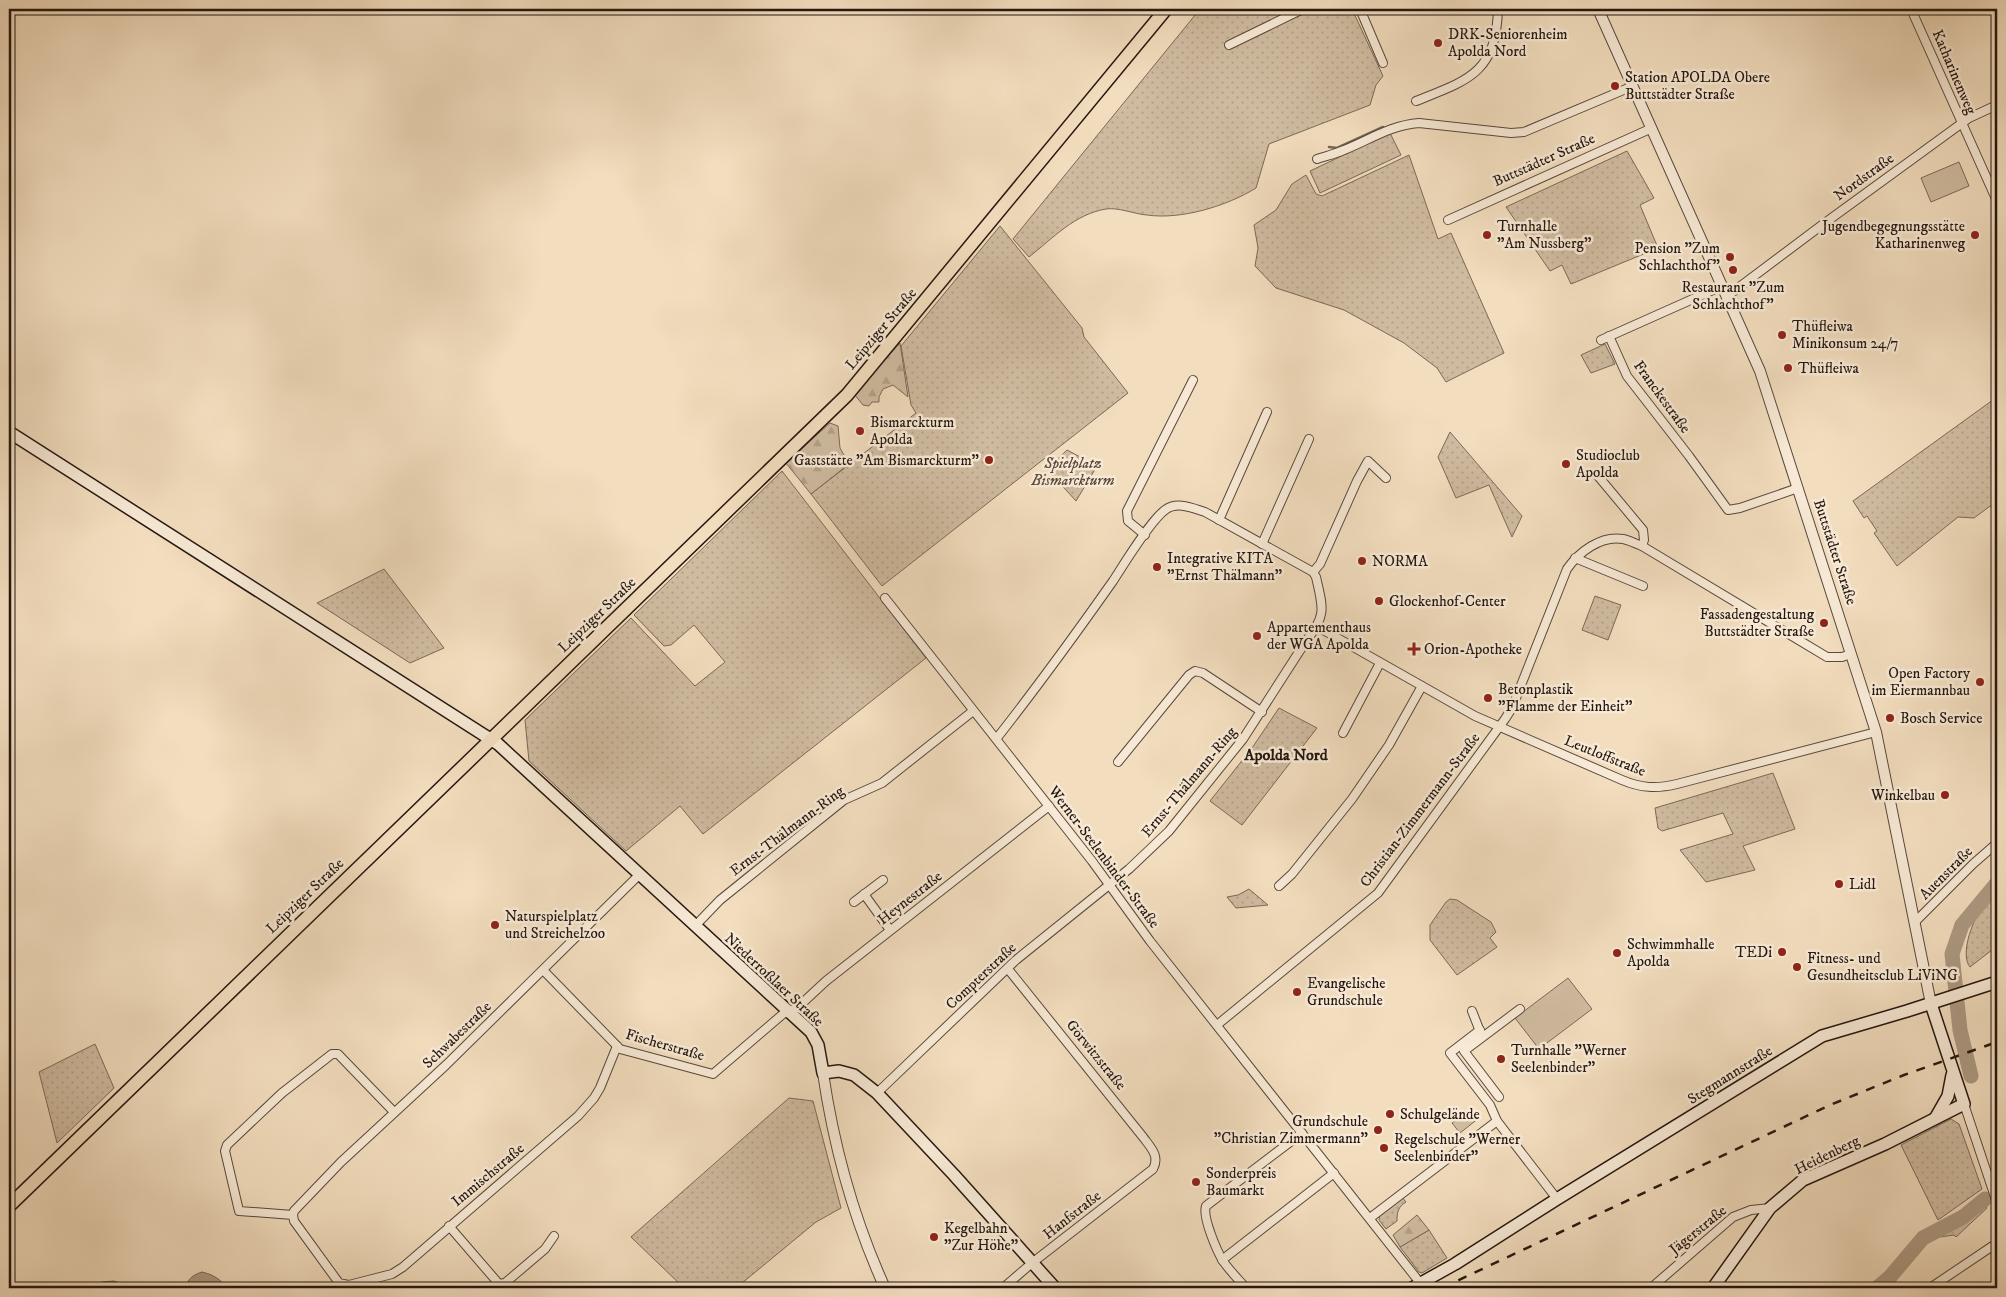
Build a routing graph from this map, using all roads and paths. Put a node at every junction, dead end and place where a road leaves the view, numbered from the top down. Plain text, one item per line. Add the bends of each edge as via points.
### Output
1 (1166, 9) edge
2 (1303, 9) edge
3 (1360, 9) edge
4 (1498, 9) edge
5 (1598, 9) edge
6 (1911, 9) edge
7 (1229, 45) dead end
8 (1383, 63) dead end
9 (1633, 86) junction
10 (1416, 101) dead end
11 (1997, 105) edge
12 (1961, 124) junction
13 (1652, 128) junction
14 (1317, 159) dead end
15 (1997, 201) edge
16 (1448, 220) dead end
17 (1722, 286) junction
18 (1726, 297) junction
19 (1609, 336) junction
20 (1601, 340) dead end
21 (1193, 380) dead end
22 (1267, 412) dead end
23 (9, 432) edge
24 (1309, 439) dead end
25 (1598, 476) dead end
26 (1386, 478) dead end
27 (1798, 488) junction
28 (1220, 520) junction
29 (1145, 535) junction
30 (1262, 544) junction
31 (1642, 546) junction
32 (1575, 558) junction
33 (1313, 572) junction
34 (1643, 586) dead end
35 (884, 598) dead end
36 (1318, 627) junction
37 (1851, 654) junction
38 (1380, 663) junction
39 (1422, 686) junction
40 (973, 711) junction
41 (1262, 712) junction
42 (1499, 727) junction
43 (1876, 732) junction
44 (1343, 733) dead end
45 (997, 738) junction
46 (491, 739) junction
47 (1118, 762) dead end
48 (1049, 806) junction
49 (1997, 842) edge
50 (639, 875) junction
51 (882, 880) dead end
52 (1110, 885) junction
53 (1279, 886) dead end
54 (864, 894) junction
55 (854, 902) dead end
56 (1915, 922) junction
57 (695, 926) junction
58 (890, 930) junction
59 (1008, 968) junction
60 (543, 970) junction
61 (1997, 982) edge
62 (1931, 1004) junction
63 (1520, 1009) dead end
64 (1472, 1011) dead end
65 (789, 1012) junction
66 (1217, 1025) junction
67 (1481, 1034) junction
68 (617, 1046) junction
69 (1953, 1070) junction
70 (823, 1073) junction
71 (877, 1093) junction
72 (1499, 1097) dead end
73 (1964, 1104) junction
74 (394, 1112) junction
75 (1936, 1118) junction
76 (1497, 1121) junction
77 (1302, 1133) junction
78 (1157, 1162) joint
79 (1334, 1173) junction
80 (1557, 1199) junction
81 (1997, 1202) edge
82 (9, 1206) edge
83 (1770, 1208) junction
84 (293, 1215) junction
85 (1370, 1218) junction
86 (449, 1226) junction
87 (554, 1236) dead end
88 (1997, 1243) edge
89 (1222, 1260) junction
90 (1032, 1263) junction
91 (343, 1286) edge
92 (497, 1286) edge
93 (1417, 1286) edge
94 (885, 1288) edge
95 (1003, 1288) edge
96 (1055, 1288) edge
97 (1246, 1288) edge
98 (1651, 1288) edge
99 (1713, 1288) edge
100 (1930, 1288) edge

1 - 46 main road, Leipziger Straße via 847,395
2 - 7 street
3 - 8 street
4 - 10 street via 1495,40 1476,73 1461,83
5 - 9 street, Buttstädter Straße
6 - 12 street, Katharinenweg
9 - 13 street, Buttstädter Straße
9 - 14 street via 1524,132 1410,123
11 - 12 street, Nordstraße
12 - 15 street, Katharinenweg
12 - 18 street, Nordstraße
13 - 16 street, Buttstädter Straße
13 - 17 street, Buttstädter Straße
17 - 18 street, Buttstädter Straße
17 - 19 street
18 - 27 street, Buttstädter Straße via 1760,371
19 - 20 street
19 - 27 street, Franckestraße via 1627,376 1728,510
21 - 29 street via 1128,511 1128,521
22 - 28 street
23 - 46 main road, Niederroßlaer Straße
24 - 30 street
25 - 31 street via 1643,530
26 - 33 street via 1368,461 1320,564
27 - 37 street, Buttstädter Straße
28 - 29 street via 1180,505 1165,510
28 - 30 street
29 - 45 street via 1058,660
30 - 33 street
31 - 32 street, Christian-Zimmermann-Straße via 1622,539 1608,539
31 - 37 street, Christian-Zimmermann-Straße via 1827,657
32 - 34 street
32 - 42 street, Christian-Zimmermann-Straße via 1567,569 1512,708
33 - 36 street via 1322,608
35 - 40 street, Werner-Seelenbinder-Straße
36 - 38 street, Leutloffstraße
36 - 41 street, Ernst-Thälmann-Ring
37 - 43 street, Buttstädter Straße
38 - 39 street, Leutloffstraße
38 - 44 street
39 - 42 street, Leutloffstraße
39 - 53 street via 1389,745 1352,799
40 - 45 street, Werner-Seelenbinder-Straße
40 - 57 street, Ernst-Thälmann-Ring via 882,783 844,800 737,886
41 - 47 street via 1195,671
41 - 52 street, Ernst-Thälmann-Ring via 1169,831
42 - 43 street, Leutloffstraße via 1646,788 1661,788
42 - 66 street, Christian-Zimmermann-Straße via 1378,892
43 - 56 street, Buttstädter Straße
45 - 48 street, Werner-Seelenbinder-Straße
46 - 50 main road, Niederroßlaer Straße
46 - 82 main road, Leipziger Straße
48 - 52 street, Werner-Seelenbinder-Straße
48 - 58 street, Heynestraße
49 - 56 street, Auenstraße
50 - 57 main road, Niederroßlaer Straße
50 - 60 street, Schwabestraße
51 - 54 street
52 - 59 street, Compterstraße
52 - 66 street, Werner-Seelenbinder-Straße via 1144,934
54 - 55 street
54 - 58 street
56 - 62 street, Buttstädter Straße
57 - 65 main road, Niederroßlaer Straße
58 - 65 street, Heynestraße
59 - 71 street, Compterstraße
59 - 78 street, Görwitzstraße via 1143,1137
60 - 68 street, Fischerstraße
60 - 74 street, Schwabestraße
61 - 62 main road, Stegmannstraße
62 - 69 main road
62 - 80 main road, Stegmannstraße via 1822,1036
63 - 67 street
64 - 67 street
65 - 68 street, Fischerstraße via 713,1074
65 - 70 main road, Niederroßlaer Straße via 816,1038
66 - 77 street, Werner-Seelenbinder-Straße
67 - 72 street via 1464,1051
67 - 76 street via 1450,1053 1490,1105
68 - 86 street, Immischstraße via 600,1088 578,1116
69 - 73 main road
69 - 75 main road via 1948,1096
70 - 71 main road via 854,1075
70 - 94 street via 844,1178
71 - 90 main road
73 - 75 main road, Heidenberg
73 - 81 street
74 - 84 street, Schwabestraße via 341,1162
74 - 84 street via 338,1054 332,1054 282,1093 227,1145 225,1151 239,1211
75 - 83 main road, Heidenberg via 1803,1180
76 - 80 street
76 - 85 street
77 - 79 street, Werner-Seelenbinder-Straße
77 - 89 street via 1206,1206 1208,1226
78 - 90 street, Hanfstraße via 1153,1169
79 - 85 street, Werner-Seelenbinder-Straße
79 - 89 street
80 - 93 main road, Stegmannstraße
83 - 98 street, Jägerstraße via 1751,1210 1733,1217
83 - 99 main road, Heidenberg
84 - 91 street
85 - 93 street, Werner-Seelenbinder-Straße
86 - 91 street, Immischstraße via 392,1274
86 - 92 street
87 - 92 street via 545,1249 505,1283
88 - 100 street
89 - 97 street
90 - 95 street, Hanfstraße
90 - 96 main road

